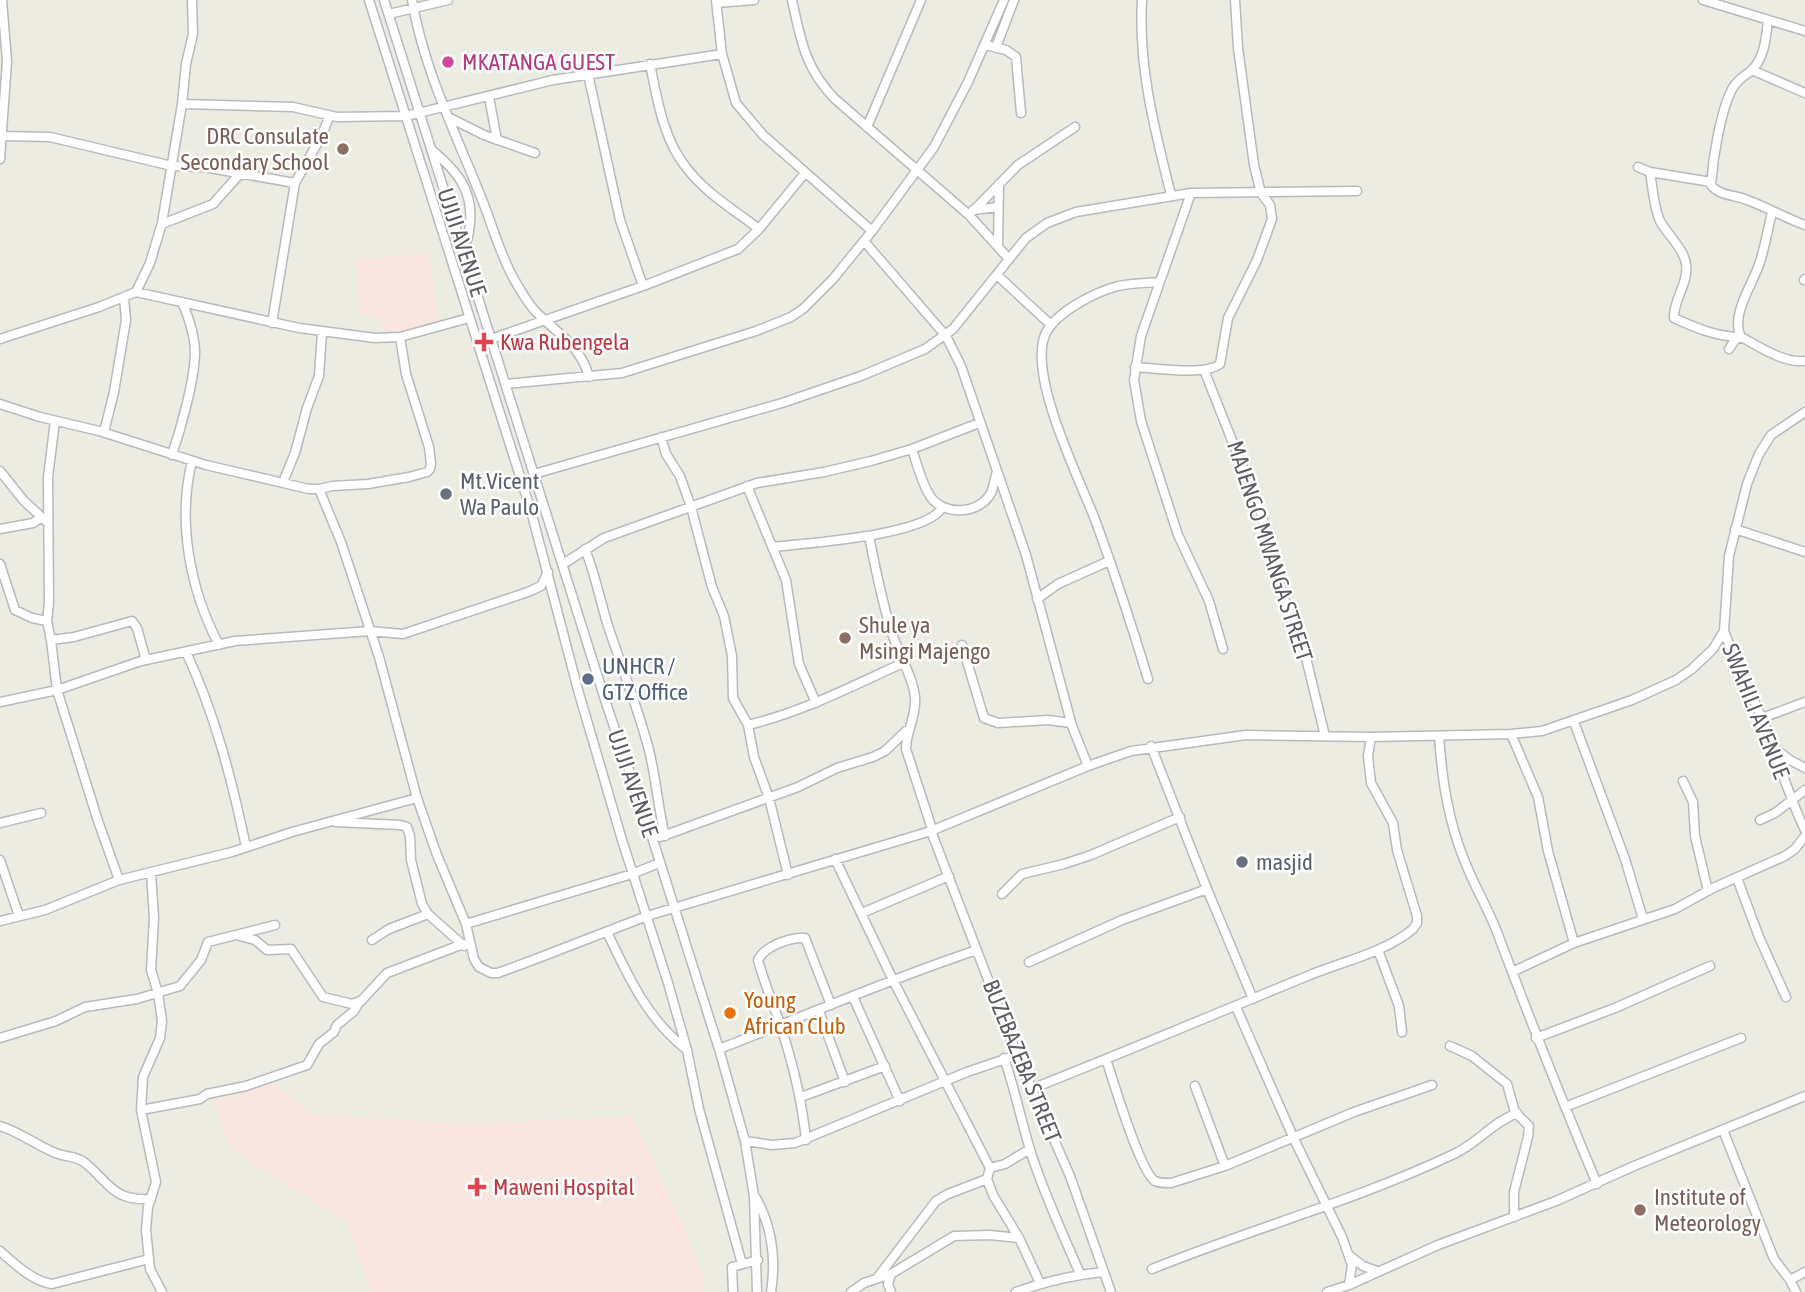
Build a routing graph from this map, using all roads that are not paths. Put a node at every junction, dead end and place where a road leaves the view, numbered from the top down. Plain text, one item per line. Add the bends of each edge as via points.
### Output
1 (2, 0) edge
2 (192, 0) edge
3 (369, 0) edge
4 (384, 0) edge
5 (448, 0) edge
6 (754, 0) edge
7 (792, 0) edge
8 (921, 0) edge
9 (1004, 0) edge
10 (1014, 0) edge
11 (1142, 0) edge
12 (1235, 0) edge
13 (1703, 0) edge
14 (716, 2) edge
15 (412, 4) edge
16 (389, 14) junction
17 (1768, 20) junction
18 (1805, 32) edge
19 (985, 45) junction
20 (996, 47) junction
21 (722, 54) junction
22 (650, 64) junction
23 (1752, 70) junction
24 (588, 74) junction
25 (1805, 93) edge
26 (489, 97) junction
27 (182, 104) junction
28 (445, 107) junction
29 (421, 112) junction
30 (1021, 113) dead end
31 (406, 116) junction
32 (330, 117) junction
33 (448, 117) junction
34 (867, 127) junction
35 (1076, 127) dead end
36 (2, 136) junction
37 (497, 140) junction
38 (433, 151) junction
39 (535, 153) dead end
40 (0, 159) edge
41 (172, 166) junction
42 (1638, 167) dead end
43 (917, 171) junction
44 (1650, 172) junction
45 (243, 173) junction
46 (805, 173) junction
47 (295, 183) junction
48 (1711, 183) junction
49 (999, 184) junction
50 (1357, 191) dead end
51 (1191, 193) junction
52 (1261, 193) junction
53 (1171, 195) junction
54 (998, 207) junction
55 (1772, 212) junction
56 (972, 213) junction
57 (162, 224) junction
58 (1805, 225) edge
59 (760, 229) junction
60 (872, 231) junction
61 (864, 241) junction
62 (998, 245) junction
63 (462, 250) junction
64 (1009, 259) junction
65 (998, 276) junction
66 (1160, 282) junction
67 (643, 286) junction
68 (136, 292) junction
69 (124, 298) junction
70 (181, 302) junction
71 (469, 318) junction
72 (545, 320) junction
73 (272, 323) junction
74 (1051, 325) junction
75 (322, 332) junction
76 (946, 336) junction
77 (400, 337) junction
78 (1741, 338) junction
79 (0, 339) edge
80 (491, 340) junction
81 (1729, 349) dead end
82 (1805, 361) edge
83 (1135, 367) junction
84 (1204, 370) junction
85 (589, 377) junction
86 (505, 384) junction
87 (0, 405) edge
88 (1805, 412) edge
89 (55, 421) junction
90 (979, 422) junction
91 (104, 432) junction
92 (661, 437) junction
93 (912, 449) junction
94 (172, 455) junction
95 (192, 461) junction
96 (0, 471) edge
97 (997, 471) junction
98 (534, 474) junction
99 (284, 482) junction
100 (747, 486) junction
101 (319, 489) junction
102 (691, 508) junction
103 (942, 508) junction
104 (44, 520) junction
105 (0, 528) edge
106 (1735, 529) junction
107 (869, 536) junction
108 (773, 547) junction
109 (584, 549) junction
110 (1805, 552) edge
111 (1109, 561) junction
112 (0, 564) edge
113 (563, 564) junction
114 (548, 572) junction
115 (1037, 599) junction
116 (47, 621) junction
117 (370, 631) junction
118 (1724, 631) junction
119 (51, 640) junction
120 (219, 645) junction
121 (962, 645) dead end
122 (1223, 649) dead end
123 (186, 652) junction
124 (146, 660) junction
125 (903, 663) junction
126 (1148, 679) dead end
127 (57, 690) junction
128 (0, 702) edge
129 (1805, 702) edge
130 (816, 703) junction
131 (1762, 718) junction
132 (1574, 722) junction
133 (1071, 723) junction
134 (748, 725) junction
135 (908, 729) junction
136 (1511, 734) junction
137 (1325, 736) junction
138 (1439, 736) junction
139 (1371, 737) junction
140 (1151, 746) junction
141 (1773, 747) junction
142 (1088, 765) junction
143 (1805, 768) edge
144 (1683, 782) dead end
145 (1805, 790) edge
146 (417, 798) junction
147 (769, 798) junction
148 (1791, 801) junction
149 (41, 813) dead end
150 (1180, 817) junction
151 (1760, 820) dead end
152 (329, 821) junction
153 (0, 823) edge
154 (932, 830) junction
155 (1805, 830) edge
156 (665, 836) junction
157 (1805, 836) edge
158 (653, 840) junction
159 (246, 847) junction
160 (835, 859) junction
161 (0, 860) edge
162 (659, 863) junction
163 (151, 873) junction
164 (632, 874) junction
165 (788, 875) junction
166 (948, 876) junction
167 (1737, 878) junction
168 (119, 880) junction
169 (1207, 889) junction
170 (1707, 891) junction
171 (1002, 894) dead end
172 (675, 909) junction
173 (862, 913) junction
174 (428, 914) junction
175 (19, 916) junction
176 (647, 916) junction
177 (1643, 919) junction
178 (0, 921) edge
179 (466, 924) junction
180 (275, 925) dead end
181 (607, 932) junction
182 (235, 935) junction
183 (372, 940) dead end
184 (1574, 943) junction
185 (463, 944) junction
186 (976, 950) junction
187 (1378, 950) junction
188 (474, 959) junction
189 (1029, 962) dead end
190 (1710, 967) dead end
191 (1512, 972) junction
192 (894, 982) junction
193 (158, 993) junction
194 (853, 997) junction
195 (1786, 997) dead end
196 (1254, 999) junction
197 (361, 1001) junction
198 (831, 1005) junction
199 (1236, 1007) junction
200 (819, 1011) junction
201 (780, 1025) junction
202 (1402, 1032) dead end
203 (0, 1038) edge
204 (1536, 1038) junction
205 (1741, 1038) dead end
206 (1450, 1046) dead end
207 (719, 1049) junction
208 (687, 1050) junction
209 (1017, 1055) junction
210 (1004, 1058) junction
211 (1106, 1059) junction
212 (885, 1066) junction
213 (845, 1082) junction
214 (946, 1082) junction
215 (1432, 1085) dead end
216 (1195, 1086) dead end
217 (1031, 1088) junction
218 (1805, 1096) edge
219 (801, 1097) junction
220 (900, 1101) junction
221 (1565, 1107) junction
222 (141, 1110) junction
223 (1517, 1114) junction
224 (0, 1126) edge
225 (1723, 1130) junction
226 (1294, 1139) junction
227 (806, 1140) junction
228 (745, 1141) junction
229 (1030, 1149) junction
230 (1225, 1166) junction
231 (990, 1168) junction
232 (987, 1179) junction
233 (1597, 1184) junction
234 (754, 1196) junction
235 (151, 1199) junction
236 (1326, 1205) junction
237 (1514, 1217) junction
238 (1019, 1238) junction
239 (0, 1251) edge
240 (1350, 1256) junction
241 (149, 1259) junction
242 (758, 1260) junction
243 (742, 1264) junction
244 (1152, 1269) dead end
245 (1103, 1272) junction
246 (1378, 1272) junction
247 (1805, 1272) edge
248 (1080, 1274) junction
249 (891, 1275) junction
250 (876, 1279) junction
251 (1790, 1280) junction
252 (1041, 1283) junction
253 (1349, 1284) junction
254 (162, 1292) edge
255 (733, 1292) edge
256 (757, 1292) edge
257 (771, 1292) edge
258 (851, 1292) edge
259 (891, 1292) edge
260 (1016, 1292) edge
261 (1111, 1292) edge
262 (1327, 1292) edge
263 (1796, 1292) edge

1 - 36 street via 7,61
2 - 27 street via 193,34
3 - 31 street
4 - 16 street, UJIJI AVENUE
5 - 15 street
6 - 14 street
7 - 34 street via 809,66 827,91
8 - 34 street
9 - 19 street
10 - 20 street
11 - 53 street via 1145,81
12 - 52 street via 1244,97
13 - 17 street
14 - 21 street
15 - 16 street
15 - 28 street
16 - 29 street, UJIJI AVENUE
17 - 18 street
17 - 23 street via 1765,48
19 - 20 street
19 - 43 street via 947,125
20 - 30 street via 1016,57
21 - 22 street
21 - 46 street via 736,103
22 - 24 street
22 - 59 street via 665,127 684,166
23 - 25 street
23 - 48 street via 1739,78 1726,105
24 - 26 street
24 - 67 street via 617,208
26 - 28 street
26 - 37 street
27 - 32 street via 293,107
27 - 41 street
28 - 29 street
28 - 33 street
29 - 31 street
29 - 38 street, UJIJI AVENUE
31 - 32 street
31 - 71 street
32 - 47 street
33 - 37 street
33 - 72 street via 499,251 534,310
34 - 43 street
35 - 49 street via 1018,165
36 - 40 street
36 - 41 street via 50,137
37 - 39 street
38 - 63 street, UJIJI AVENUE
38 - 63 street via 454,170 468,193 470,228
41 - 45 street
41 - 57 street
42 - 44 street
43 - 56 street
43 - 60 street
44 - 48 street
44 - 78 street via 1660,220 1686,263 1675,318 1703,331
45 - 47 street
45 - 57 street via 213,204
46 - 59 street
46 - 60 street
47 - 73 street
48 - 55 street via 1714,190
49 - 54 street
49 - 56 street
50 - 52 street
51 - 52 street
51 - 53 street
51 - 66 street
52 - 84 street via 1272,212 1269,230 1228,318 1220,363
53 - 64 street via 1076,212 1047,223 1026,238
54 - 56 street
54 - 62 street
55 - 58 street
55 - 78 street via 1739,317
56 - 62 street
57 - 68 street
59 - 67 street via 738,249
60 - 61 street
61 - 76 street
61 - 85 street via 822,291 791,317 622,373
62 - 64 street
63 - 80 street, UJIJI AVENUE
64 - 65 street
65 - 74 street
65 - 76 street
66 - 74 street via 1104,290
66 - 83 street
67 - 72 street
68 - 69 street
68 - 70 street
69 - 79 street
69 - 91 street via 126,320
70 - 73 street
70 - 94 street via 189,318 195,354
71 - 77 street
71 - 114 street
72 - 80 street
72 - 85 street via 577,350
73 - 75 street
74 - 111 street via 1042,348 1043,375
75 - 77 street
75 - 99 street via 319,376
76 - 90 street
76 - 92 street via 902,359 819,391
77 - 101 street via 430,469 409,477
78 - 81 street
78 - 82 street via 1791,361
80 - 86 street, UJIJI AVENUE
83 - 84 street
83 - 122 street via 1142,421 1178,535 1209,601
84 - 137 street, MAJENGO MWANGA STREET via 1262,516
85 - 86 street
86 - 98 street, UJIJI AVENUE
87 - 89 street
88 - 106 street via 1763,446 1746,484
89 - 91 street
89 - 104 street
90 - 93 street
90 - 97 street
91 - 94 street
92 - 98 street
92 - 102 street
93 - 100 street via 842,469
93 - 103 street via 922,480
94 - 95 street
95 - 99 street
95 - 120 street via 186,486 190,555 200,604
96 - 104 street
97 - 103 street via 991,494 981,503 961,511
97 - 115 street
98 - 113 street, UJIJI AVENUE
99 - 101 street
100 - 102 street
100 - 108 street
101 - 117 street
102 - 109 street via 629,528
102 - 134 street via 724,616 732,656 733,698
103 - 107 street via 932,519
104 - 105 street
104 - 116 street
106 - 110 street
106 - 118 street
107 - 108 street
107 - 125 street, BUZEBAZEBA STREET via 879,588
108 - 130 street via 786,580 800,664
109 - 113 street
109 - 156 street via 640,716
111 - 115 street via 1058,583
111 - 126 street
112 - 116 street via 15,610
113 - 158 street, UJIJI AVENUE
114 - 117 street via 541,586 424,627 402,634
114 - 164 street
115 - 133 street
116 - 119 street
117 - 120 street
117 - 146 street
118 - 131 street, SWAHILI AVENUE
118 - 132 street via 1703,659 1676,680
119 - 124 street via 132,621
119 - 127 street
120 - 123 street
121 - 133 street via 984,718 998,723
123 - 124 street
123 - 159 street via 225,755
124 - 127 street
125 - 130 street
125 - 135 street, BUZEBAZEBA STREET via 915,693
127 - 128 street
127 - 168 street
129 - 131 street
130 - 134 street
131 - 141 street, SWAHILI AVENUE
132 - 136 street
132 - 177 street
133 - 142 street
134 - 147 street
135 - 147 street via 885,751
135 - 154 street, BUZEBAZEBA STREET via 906,750
136 - 138 street
136 - 184 street via 1538,797
137 - 139 street
137 - 140 street via 1245,735
138 - 139 street
138 - 191 street via 1454,832
139 - 187 street via 1371,783 1393,823 1417,916 1413,929
140 - 142 street
140 - 150 street
141 - 143 street
141 - 148 street, SWAHILI AVENUE
142 - 154 street
144 - 170 street via 1693,803
145 - 148 street
146 - 152 street
146 - 179 street
147 - 156 street
147 - 165 street
148 - 151 street
148 - 155 street, SWAHILI AVENUE
149 - 153 street
150 - 169 street
150 - 171 street via 1091,855 1022,874
152 - 159 street
152 - 174 street via 407,827 415,881
154 - 160 street
154 - 166 street, BUZEBAZEBA STREET
156 - 158 street
157 - 167 street via 1786,856
158 - 162 street, UJIJI AVENUE
159 - 163 street
160 - 165 street
160 - 173 street
161 - 175 street
162 - 164 street
162 - 172 street, UJIJI AVENUE
163 - 168 street
163 - 193 street via 151,970
164 - 176 street
164 - 179 street
165 - 172 street
166 - 173 street
166 - 186 street, BUZEBAZEBA STREET
167 - 170 street
167 - 195 street
168 - 175 street
169 - 189 street via 1122,920
169 - 196 street
170 - 177 street via 1682,906
172 - 176 street
172 - 207 street, UJIJI AVENUE
173 - 192 street
174 - 183 street
174 - 185 street
175 - 178 street
176 - 181 street
176 - 208 street
177 - 184 street
179 - 188 street
180 - 182 street
181 - 188 street via 498,973 484,971
181 - 208 street via 640,999
182 - 193 street via 209,942 188,979
182 - 197 street via 249,937 267,950 290,948 323,997 352,1004
184 - 191 street
185 - 188 street
185 - 197 street via 387,973
186 - 192 street
186 - 209 street, BUZEBAZEBA STREET
187 - 196 street
187 - 202 street via 1399,1006
190 - 204 street
191 - 204 street
192 - 194 street
192 - 214 street
193 - 203 street via 85,1007
193 - 222 street via 161,1030 143,1077
194 - 198 street
194 - 212 street
196 - 199 street
197 - 222 street via 319,1044 307,1065 246,1086
198 - 200 street
198 - 201 street via 808,942 801,937 788,940 761,953 758,960
199 - 211 street
199 - 226 street
200 - 201 street
200 - 213 street
201 - 207 street
201 - 219 street
204 - 221 street
205 - 221 street
206 - 223 street via 1472,1056 1507,1084
207 - 228 street, UJIJI AVENUE
208 - 243 street
209 - 210 street
209 - 217 street, BUZEBAZEBA STREET
210 - 214 street
210 - 229 street
211 - 217 street
211 - 230 street via 1125,1117 1154,1180 1171,1183
212 - 213 street
212 - 220 street
213 - 219 street
214 - 220 street
214 - 231 street
215 - 226 street
216 - 230 street
217 - 245 street, BUZEBAZEBA STREET via 1070,1176
218 - 225 street
219 - 227 street
220 - 227 street
221 - 233 street
222 - 235 street via 156,1182
223 - 236 street via 1499,1121 1455,1154
223 - 237 street via 1527,1121 1530,1131 1514,1192
224 - 235 street via 80,1160 112,1190 135,1200
225 - 233 street
225 - 251 street via 1774,1259
226 - 230 street
226 - 236 street
227 - 228 street via 785,1145
228 - 234 street, UJIJI AVENUE
229 - 231 street
229 - 248 street
231 - 232 street
232 - 238 street
232 - 250 street via 936,1201
233 - 237 street
234 - 242 street, UJIJI AVENUE
234 - 257 street via 770,1234
235 - 241 street via 146,1230
236 - 240 street
236 - 244 street
237 - 246 street
238 - 249 street via 954,1236
238 - 252 street
239 - 241 street via 23,1271 52,1284
240 - 246 street
240 - 253 street
241 - 254 street
242 - 243 street
242 - 256 street, UJIJI AVENUE
243 - 255 street via 731,1270
245 - 248 street
245 - 261 street, BUZEBAZEBA STREET
246 - 253 street
247 - 251 street
248 - 252 street
249 - 250 street
249 - 259 street
250 - 258 street
251 - 263 street
252 - 260 street
253 - 262 street

